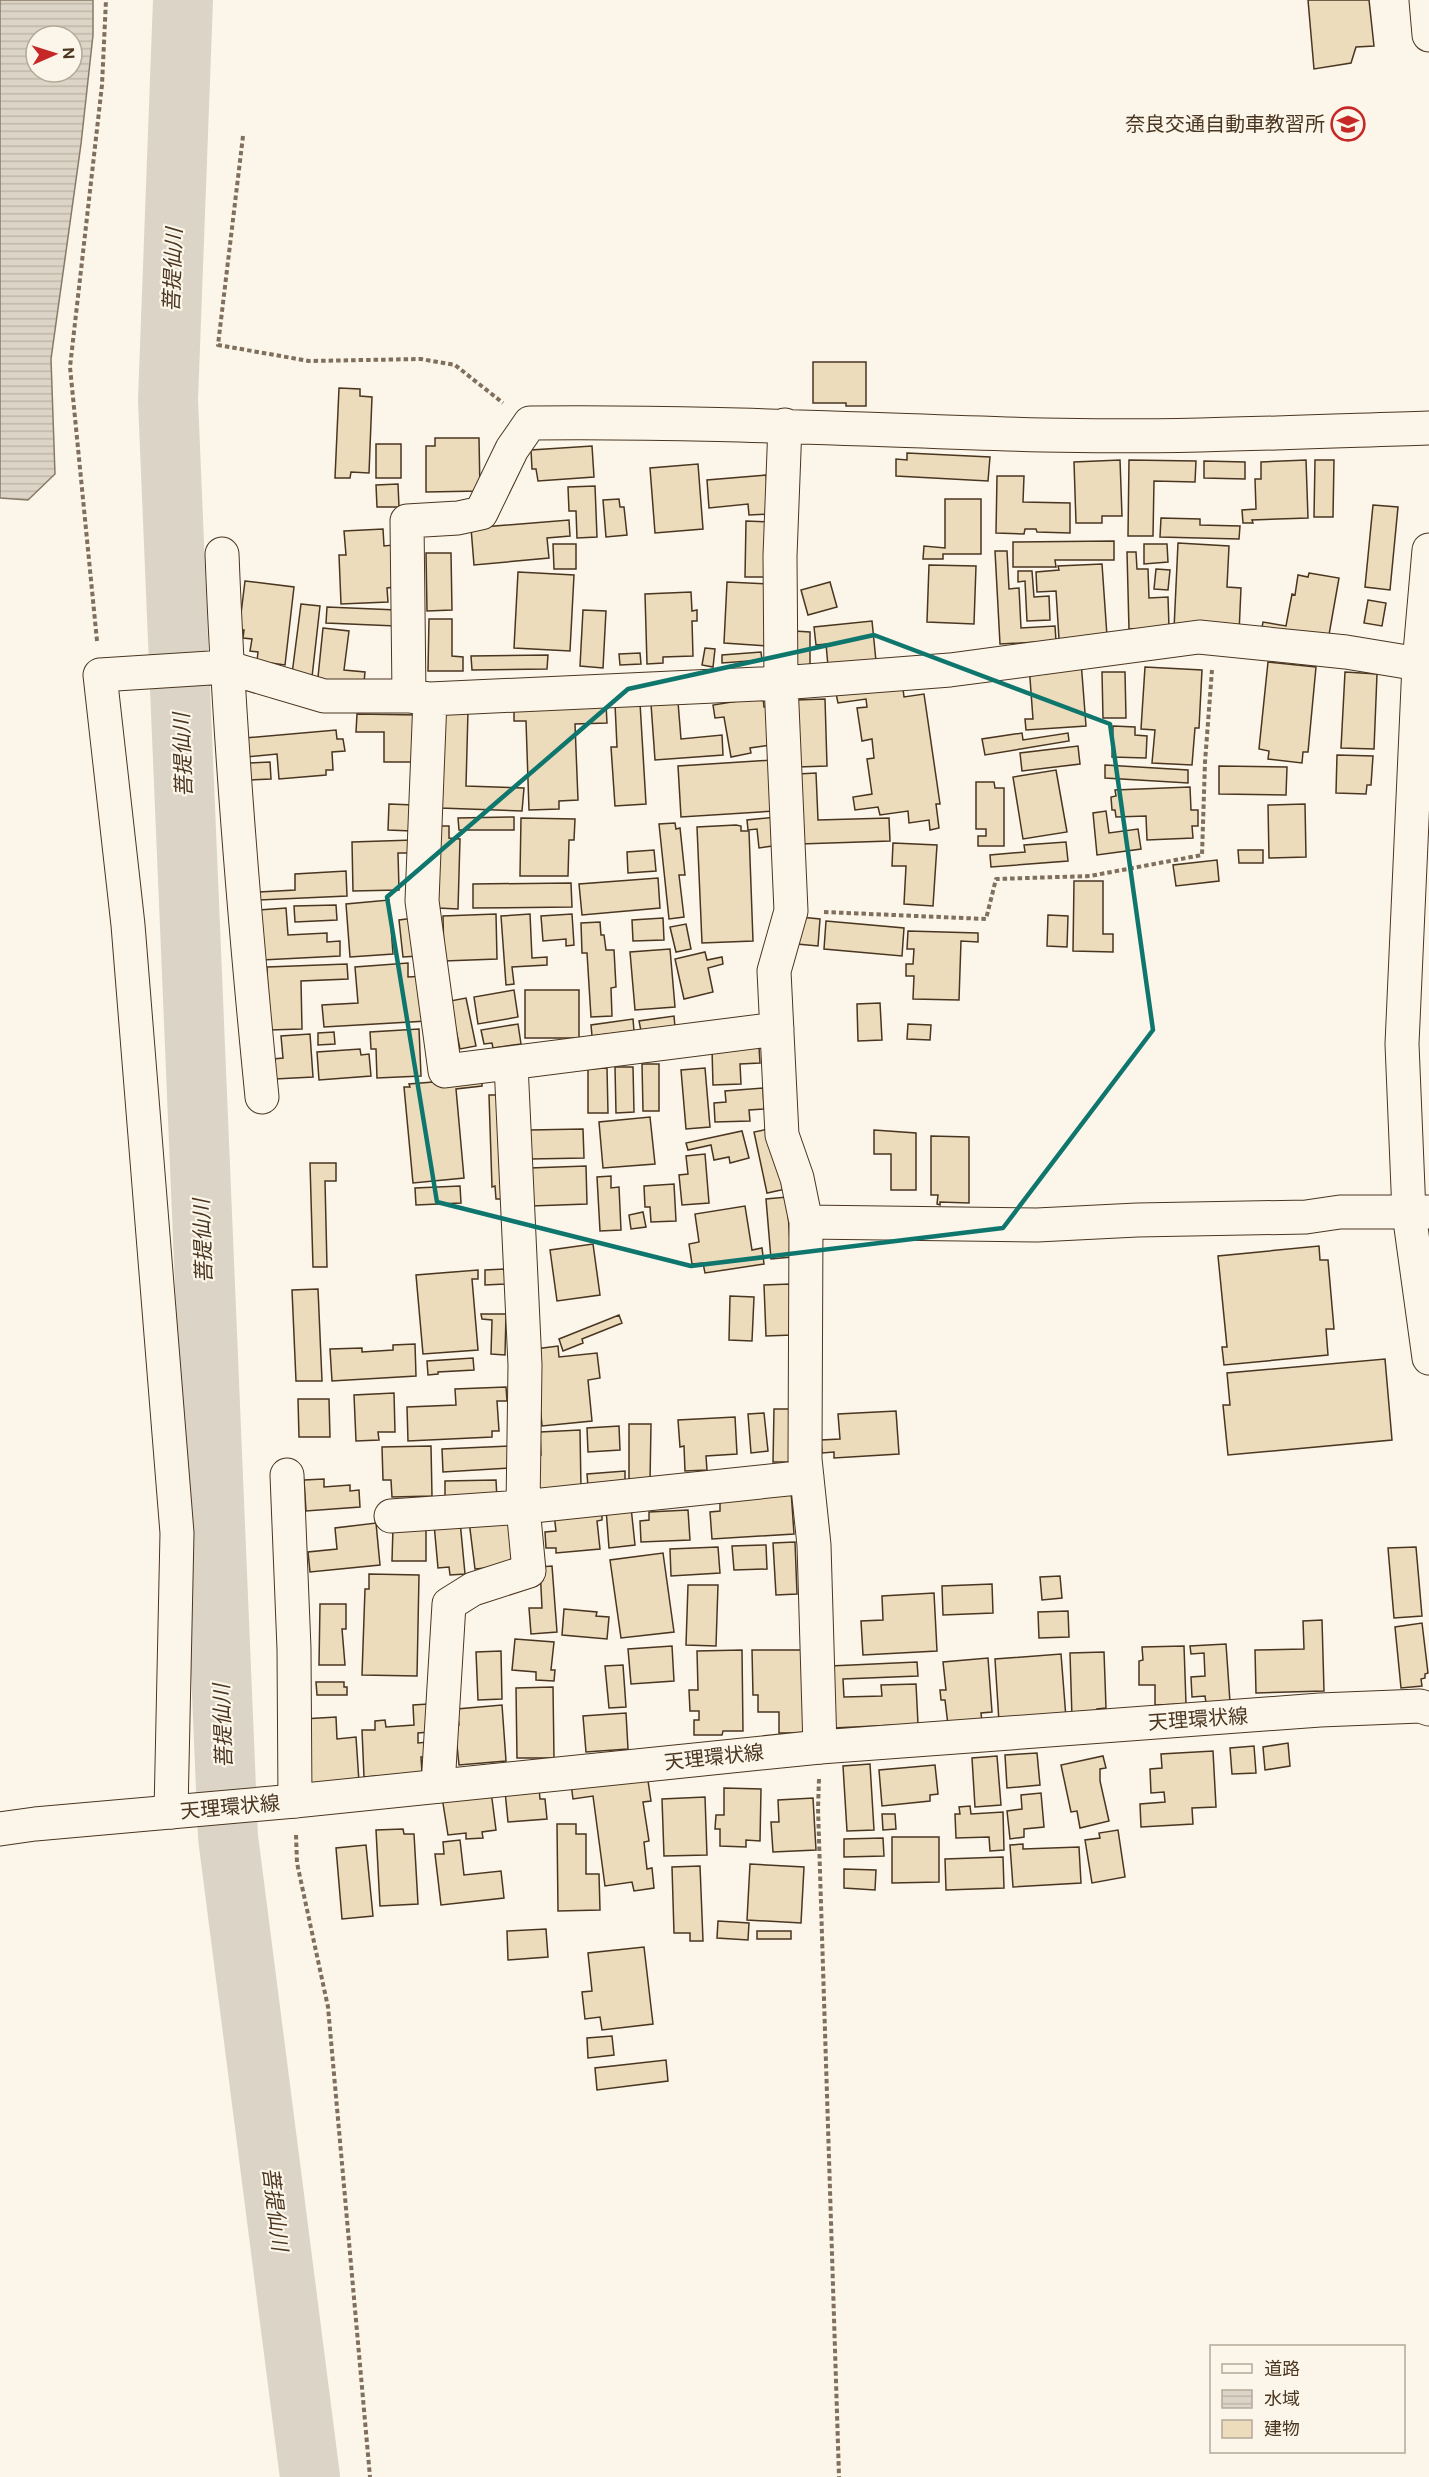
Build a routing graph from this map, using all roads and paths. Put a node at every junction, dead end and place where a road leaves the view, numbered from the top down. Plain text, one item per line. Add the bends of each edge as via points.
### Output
1 (106, 0) edge
2 (1426, 0) edge
3 (1429, 35) edge
4 (243, 136) dead end
5 (530, 423) junction
6 (785, 425) junction
7 (1429, 428) edge
8 (1429, 550) edge
9 (222, 554) dead end
10 (1214, 638) junction
11 (1423, 659) edge
12 (222, 667) junction
13 (106, 675) junction
14 (781, 683) junction
15 (419, 698) junction
16 (791, 911) junction
17 (777, 1029) junction
18 (511, 1064) junction
19 (262, 1097) dead end
20 (1419, 1213) edge
21 (806, 1222) junction
22 (1429, 1358) edge
23 (286, 1475) dead end
24 (807, 1477) junction
25 (523, 1507) junction
26 (391, 1516) dead end
27 (1429, 1709) edge
28 (820, 1747) junction
29 (438, 1786) junction
30 (288, 1802) junction
31 (178, 1811) junction
32 (0, 1829) edge
33 (370, 2477) edge
34 (839, 2477) edge

1 - 13 path via 102,86 70,367
2 - 3 street
4 - 5 path via 218,345 309,361 421,359 455,365
5 - 6 street
5 - 15 street via 512,449 481,513 407,521
6 - 7 street via 1045,435
6 - 14 street
8 - 11 street
9 - 12 street
10 - 11 street
10 - 14 street via 950,670
10 - 16 path via 1202,855 1090,876 996,879 986,919
11 - 20 street via 1402,1044
12 - 13 street
12 - 15 street via 324,696
12 - 19 street
13 - 31 street via 177,1533
14 - 15 street
14 - 16 street
15 - 18 street via 422,902 445,1071
16 - 17 street via 774,971
17 - 18 street
17 - 21 street via 782,1134
18 - 25 street via 525,1365
20 - 21 street via 1340,1212 1306,1217 1036,1225
20 - 22 street
21 - 24 street
23 - 30 street via 294,1649
24 - 25 street
24 - 28 street via 814,1545
25 - 26 street
25 - 29 street via 529,1571 473,1588 449,1604
27 - 28 street, 天理環状線 via 1420,1706 1320,1710
28 - 29 street, 天理環状線
28 - 34 path via 818,1808
29 - 30 street, 天理環状線
30 - 31 street, 天理環状線
30 - 33 path via 328,2007
31 - 32 street, 天理環状線

